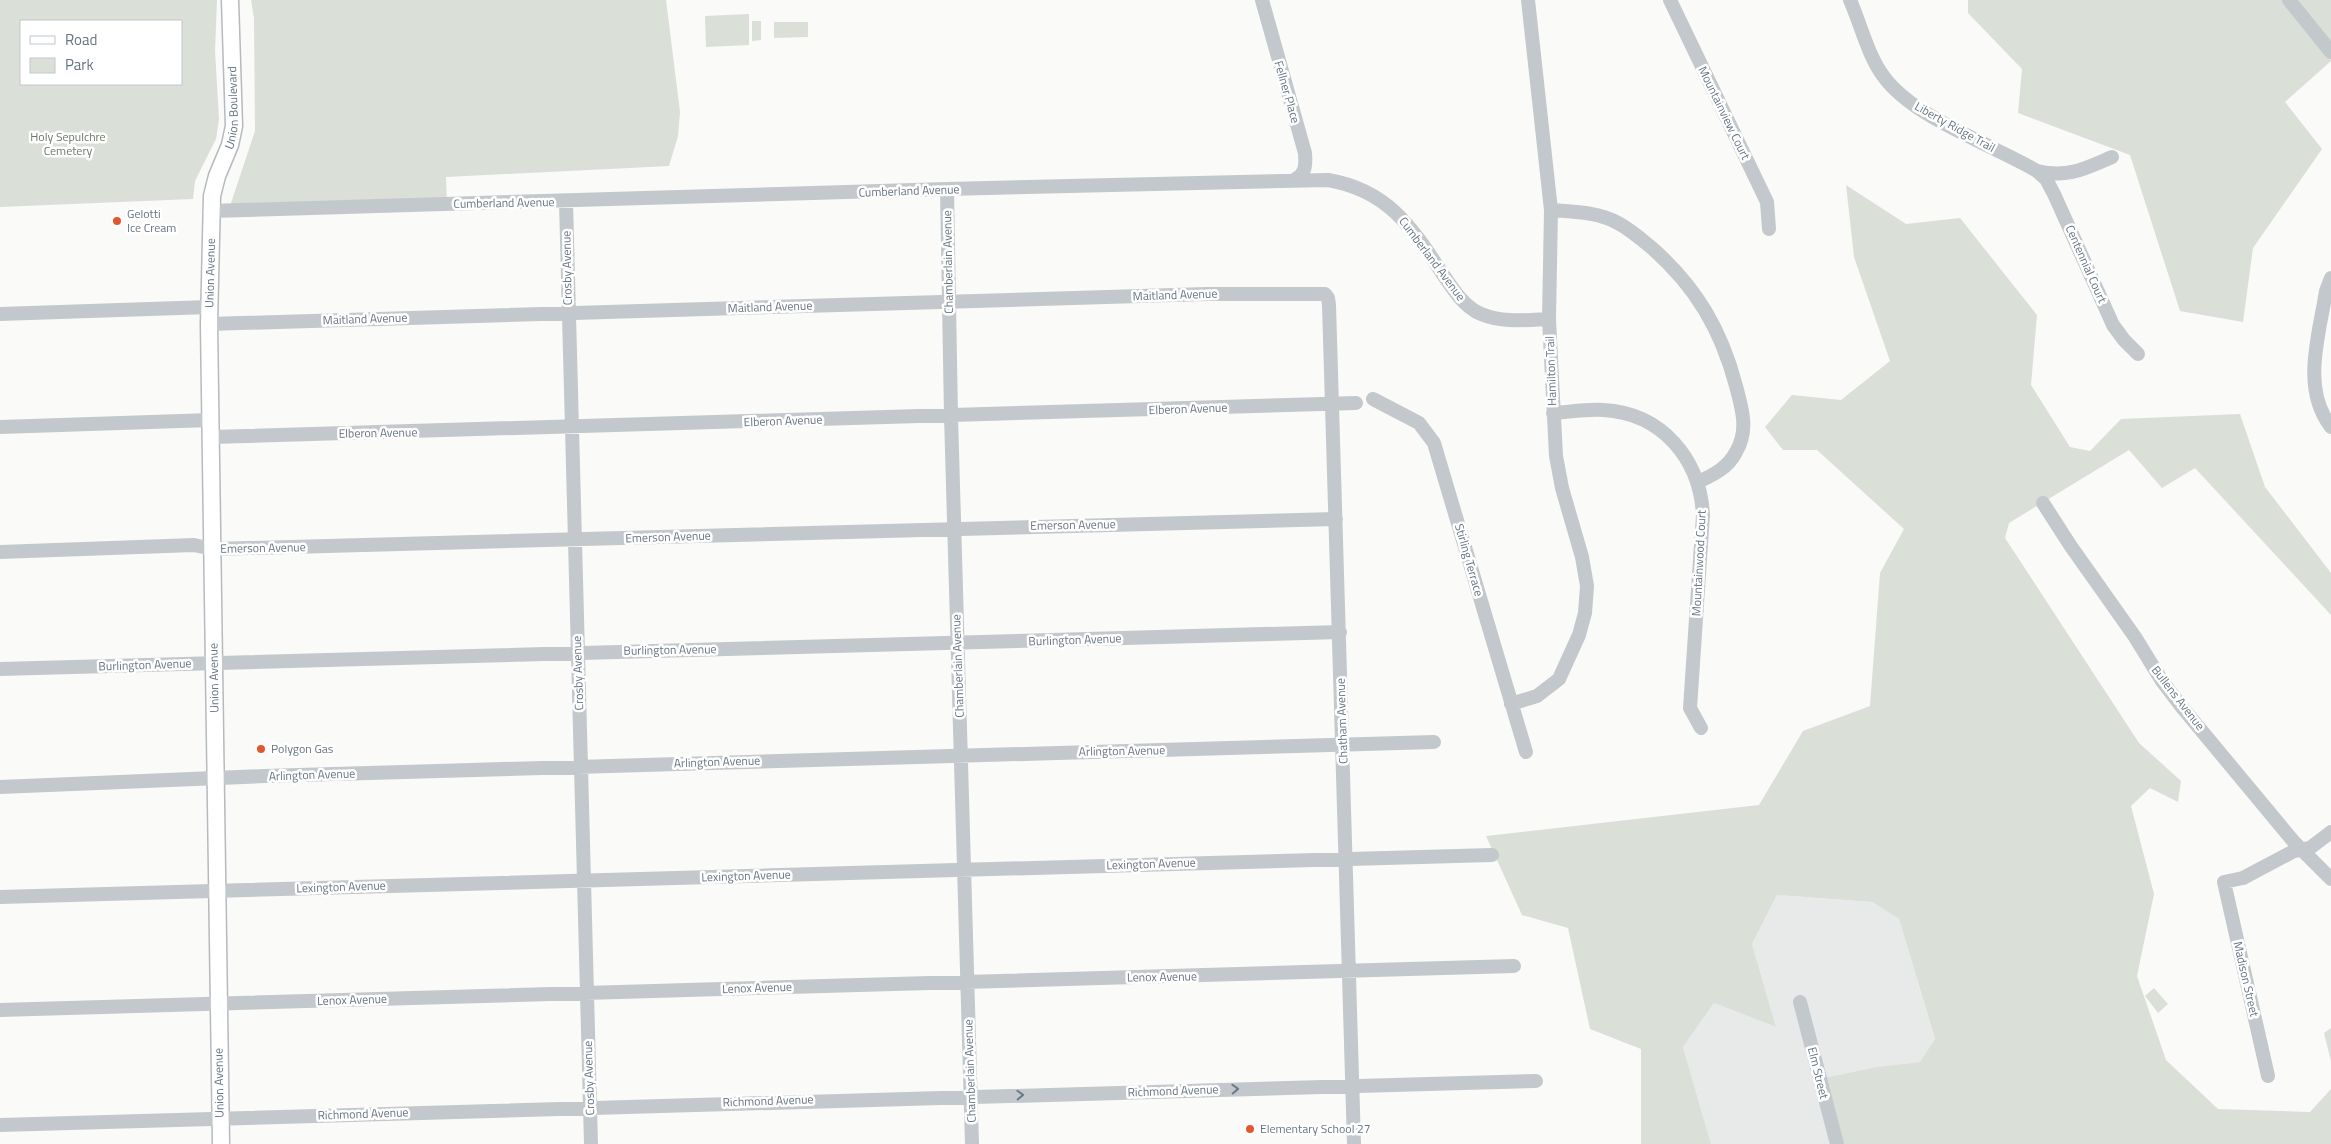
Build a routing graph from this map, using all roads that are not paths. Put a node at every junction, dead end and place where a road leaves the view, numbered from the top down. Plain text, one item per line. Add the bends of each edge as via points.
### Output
1 (230, 0) edge
2 (1262, 0) edge
3 (1528, 0) edge
4 (1670, 0) edge
5 (1850, 0) edge
6 (2288, 0) edge
7 (2331, 52) edge
8 (2112, 157) dead end
9 (2037, 171) junction
10 (1294, 180) junction
11 (947, 189) junction
12 (566, 202) junction
13 (1551, 210) junction
14 (210, 211) junction
15 (1769, 229) dead end
16 (2331, 278) edge
17 (1328, 298) joint
18 (949, 302) junction
19 (210, 307) junction
20 (568, 313) junction
21 (0, 314) edge
22 (1549, 319) junction
23 (209, 324) junction
24 (2138, 354) dead end
25 (1373, 399) dead end
26 (1356, 403) dead end
27 (1332, 404) junction
28 (1553, 413) junction
29 (951, 416) junction
30 (210, 420) junction
31 (0, 427) edge
32 (2331, 427) edge
33 (572, 428) junction
34 (211, 437) junction
35 (1698, 482) junction
36 (2043, 503) dead end
37 (1336, 519) junction
38 (954, 528) junction
39 (574, 540) junction
40 (212, 549) junction
41 (0, 552) edge
42 (1340, 632) junction
43 (958, 643) junction
44 (577, 652) junction
45 (214, 663) junction
46 (0, 669) edge
47 (1511, 704) junction
48 (1701, 728) dead end
49 (1434, 742) dead end
50 (1343, 745) junction
51 (1526, 752) dead end
52 (961, 756) junction
53 (580, 766) junction
54 (215, 778) junction
55 (0, 787) edge
56 (2331, 832) edge
57 (2302, 850) junction
58 (1492, 855) dead end
59 (1346, 859) junction
60 (964, 869) junction
61 (2331, 879) edge
62 (583, 880) junction
63 (217, 891) junction
64 (0, 897) edge
65 (1514, 966) dead end
66 (1349, 971) junction
67 (968, 982) junction
68 (586, 993) junction
69 (1800, 1002) dead end
70 (218, 1004) junction
71 (0, 1010) edge
72 (2268, 1076) dead end
73 (1536, 1080) dead end
74 (1352, 1085) junction
75 (971, 1096) junction
76 (590, 1107) junction
77 (220, 1117) junction
78 (0, 1125) edge
79 (220, 1144) edge
80 (591, 1144) edge
81 (972, 1144) edge
82 (1354, 1144) edge
83 (1837, 1144) edge

1 - 14 main road, Union Boulevard via 234,126 217,176
2 - 10 street, Fellner Place via 1304,152 1305,169
3 - 13 street, Hamilton Trail
4 - 15 street, Mountainview Court via 1768,202
5 - 9 street, Liberty Ridge Trail via 1875,62 1892,88 1929,114
6 - 7 street
8 - 9 street, Liberty Ridge Trail via 2065,175
9 - 24 street, Centennial Court via 2054,194 2113,325
10 - 11 street, Cumberland Avenue
10 - 22 street, Cumberland Avenue via 1342,182 1380,198 1401,216 1449,284 1479,313 1506,321
11 - 12 street, Cumberland Avenue
11 - 18 street, Chamberlain Avenue
12 - 14 street, Cumberland Avenue
12 - 20 street, Crosby Avenue
13 - 22 street, Hamilton Trail
13 - 35 street via 1594,214 1626,227 1676,271 1709,316 1729,362 1745,425 1733,458 1717,473
14 - 19 main road, Union Avenue
16 - 32 street via 2313,373 2316,398
17 - 18 street, Maitland Avenue via 1320,292
17 - 27 street, Chatham Avenue
18 - 20 street, Maitland Avenue
18 - 29 street, Chamberlain Avenue
19 - 21 street
19 - 23 main road, Union Avenue
20 - 23 street, Maitland Avenue
20 - 33 street, Crosby Avenue
22 - 28 street, Hamilton Trail
23 - 30 main road, Union Avenue
25 - 47 street, Stirling Terrace via 1411,417 1434,443
26 - 27 street, Elberon Avenue
27 - 29 street, Elberon Avenue
27 - 37 street, Chatham Avenue
28 - 35 street, Mountainwood Court via 1604,410 1646,422 1675,443
28 - 47 street, Hamilton Trail via 1558,472 1585,573 1585,613 1570,658 1559,679 1537,696
29 - 33 street, Elberon Avenue
29 - 38 street, Chamberlain Avenue
30 - 31 street
30 - 34 main road, Union Avenue
33 - 34 street, Elberon Avenue
33 - 39 street, Crosby Avenue
34 - 40 main road, Union Avenue
35 - 48 street, Mountainwood Court via 1704,516 1690,708
36 - 57 street, Bullens Avenue via 2162,680
37 - 38 street, Emerson Avenue
37 - 42 street, Chatham Avenue
38 - 39 street, Emerson Avenue
38 - 43 street, Chamberlain Avenue
39 - 40 street, Emerson Avenue
39 - 44 street, Crosby Avenue
40 - 41 street, Emerson Avenue via 194,545
40 - 45 main road, Union Avenue
42 - 43 street, Burlington Avenue
42 - 50 street, Chatham Avenue
43 - 44 street, Burlington Avenue
43 - 52 street, Chamberlain Avenue
44 - 45 street, Burlington Avenue
44 - 53 street, Crosby Avenue
45 - 46 street, Burlington Avenue
45 - 54 main road, Union Avenue
47 - 51 street, Stirling Terrace
49 - 50 street, Arlington Avenue
50 - 52 street, Arlington Avenue
50 - 59 street, Chatham Avenue
52 - 53 street, Arlington Avenue
52 - 60 street, Chamberlain Avenue
53 - 54 street, Arlington Avenue
53 - 62 street, Crosby Avenue
54 - 55 street, Arlington Avenue
54 - 63 main road, Union Avenue
56 - 57 street
57 - 61 street, Bullens Avenue
57 - 72 street, Madison Street via 2294,851 2243,878 2224,882
58 - 59 street, Lexington Avenue
59 - 60 street, Lexington Avenue
59 - 66 street, Chatham Avenue
60 - 62 street, Lexington Avenue
60 - 67 street, Chamberlain Avenue
62 - 63 street, Lexington Avenue
62 - 68 street, Crosby Avenue
63 - 64 street, Lexington Avenue
63 - 70 main road, Union Avenue
65 - 66 street, Lenox Avenue
66 - 67 street, Lenox Avenue
66 - 74 street, Chatham Avenue
67 - 68 street, Lenox Avenue
67 - 75 street, Chamberlain Avenue
68 - 70 street, Lenox Avenue
68 - 76 street, Crosby Avenue
69 - 83 street, Elm Street
70 - 71 street, Lenox Avenue
70 - 77 main road, Union Avenue
73 - 74 street, Richmond Avenue
75 -> 74 street, Richmond Avenue
74 - 82 street, Chatham Avenue
75 - 76 street, Richmond Avenue
75 - 81 street, Chamberlain Avenue
76 - 77 street, Richmond Avenue
76 - 80 street, Crosby Avenue
77 - 78 street, Richmond Avenue
77 - 79 main road, Union Avenue

